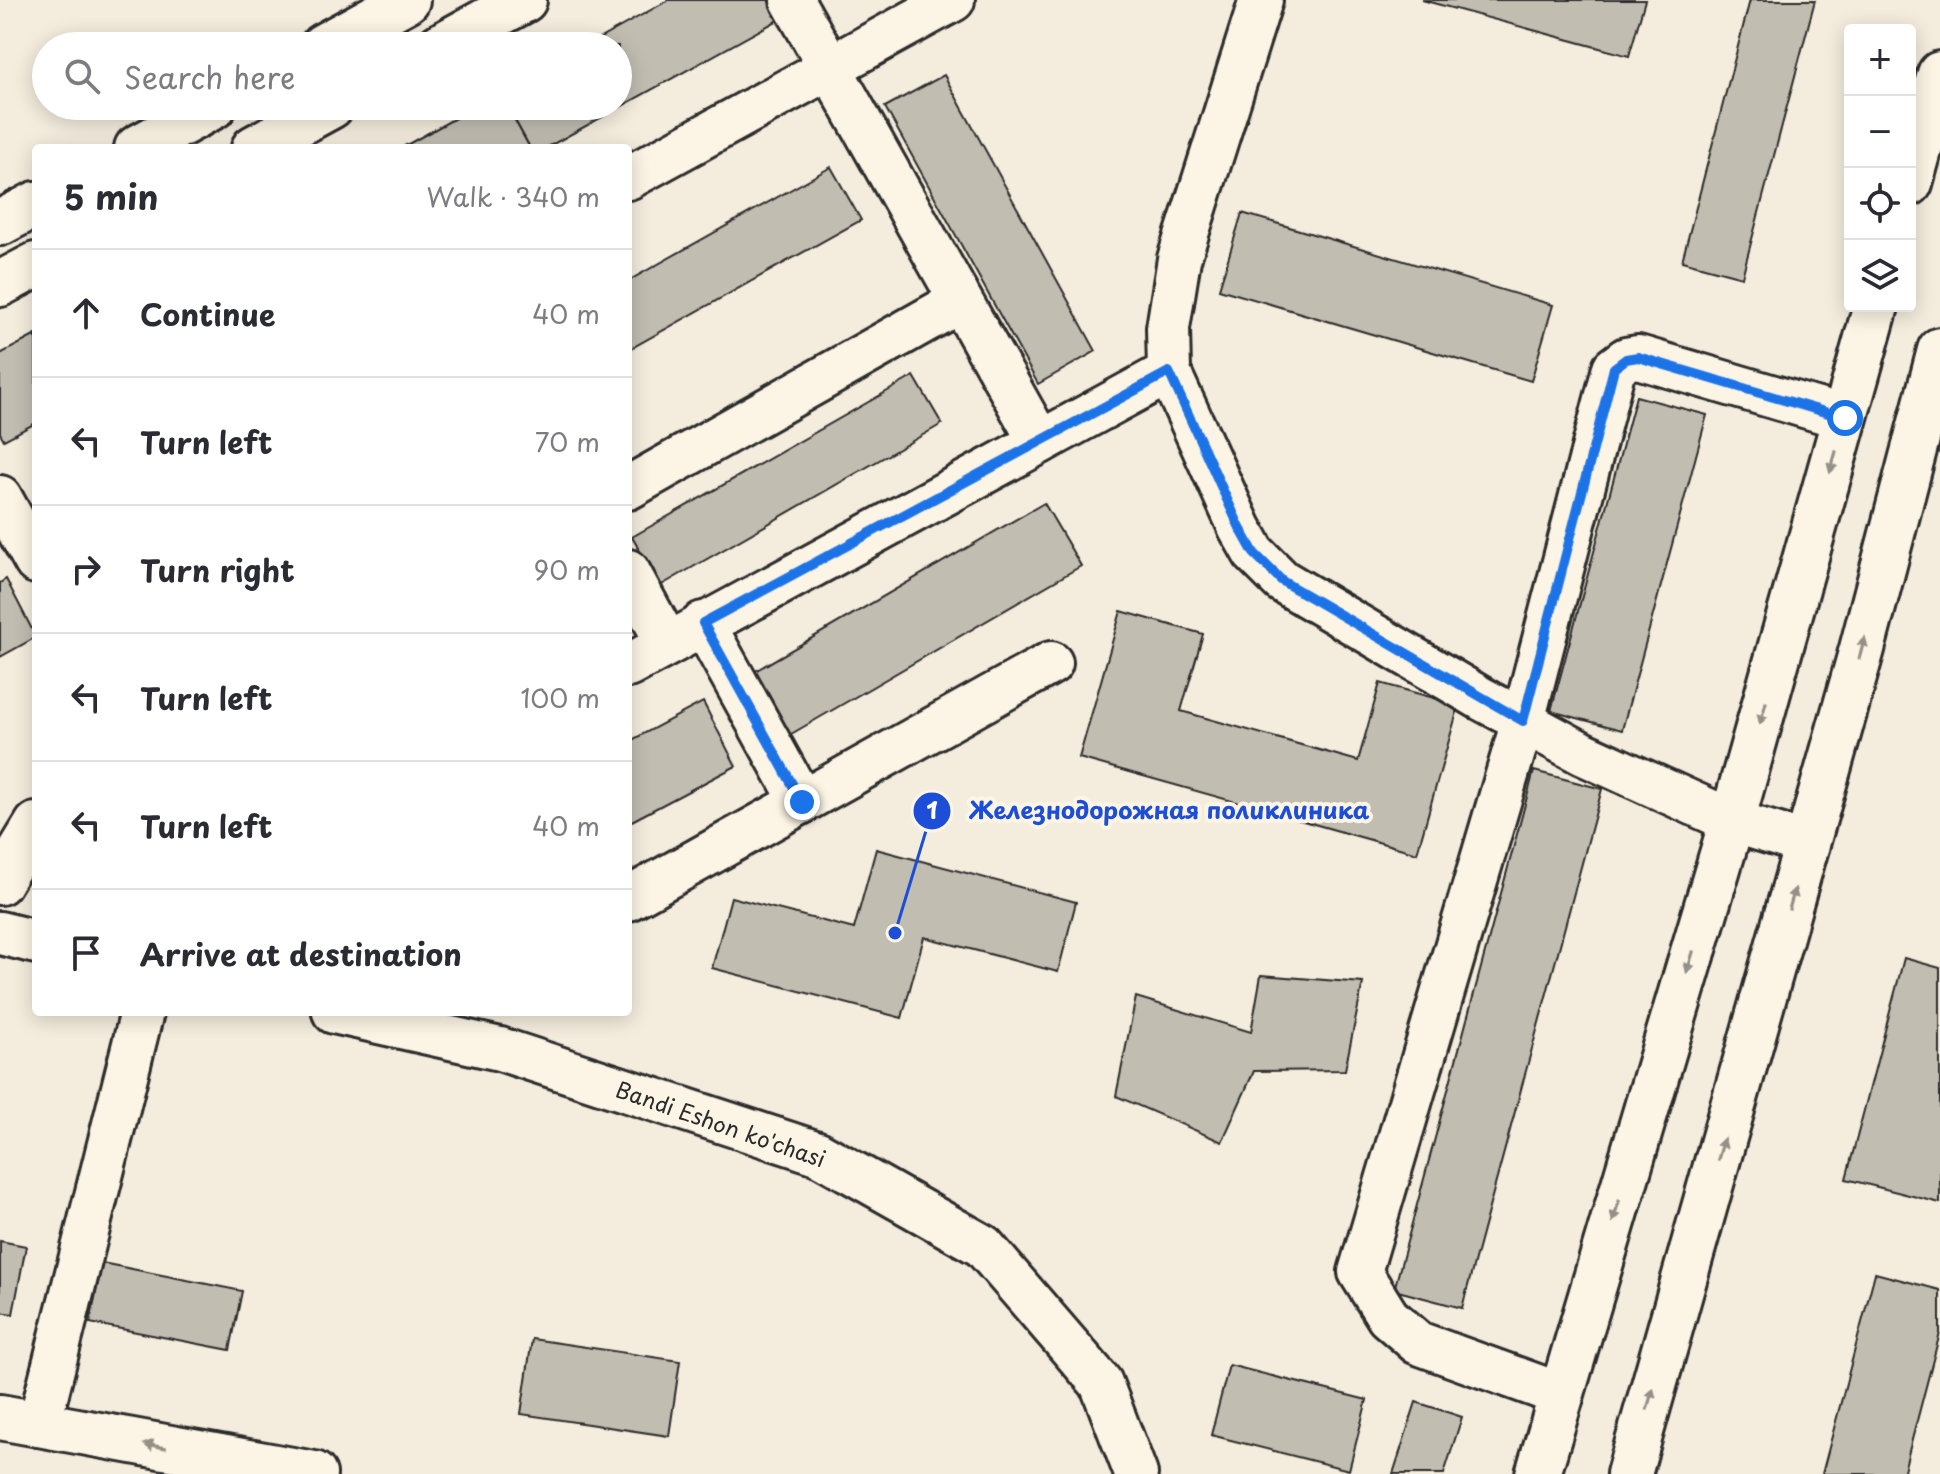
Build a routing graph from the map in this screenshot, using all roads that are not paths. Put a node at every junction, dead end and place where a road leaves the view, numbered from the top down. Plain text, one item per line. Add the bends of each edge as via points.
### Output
1 (407, 0) edge
2 (524, 0) edge
3 (792, 0) edge
4 (953, 0) edge
5 (1261, 0) edge
6 (349, 32) edge
7 (466, 32) edge
8 (830, 68) junction
9 (1940, 74) edge
10 (188, 120) edge
11 (305, 120) edge
12 (144, 144) edge
13 (261, 144) edge
14 (1914, 168) edge
15 (632, 176) edge
16 (32, 206) edge
17 (0, 223) edge
18 (32, 267) edge
19 (0, 284) edge
20 (960, 301) junction
21 (1874, 312) edge
22 (1940, 350) edge
23 (1169, 372) junction
24 (1845, 418) junction
25 (1040, 442) junction
26 (632, 486) edge
27 (11, 507) edge
28 (32, 553) edge
29 (632, 578) edge
30 (703, 623) junction
31 (667, 643) junction
32 (1051, 663) dead end
33 (632, 664) edge
34 (1523, 721) junction
35 (802, 802) junction
36 (1732, 821) junction
37 (32, 831) edge
38 (1808, 844) junction
39 (0, 883) edge
40 (632, 897) edge
41 (0, 933) edge
42 (32, 941) edge
43 (141, 1016) edge
44 (371, 1016) edge
45 (453, 1025) edge
46 (1562, 1395) junction
47 (19, 1421) edge
48 (314, 1474) edge
49 (1136, 1474) edge
50 (1538, 1474) edge
51 (1629, 1474) edge

1 - 6 main road
2 - 7 main road
3 - 8 street
4 - 8 street
5 - 23 street via 1179,259 1168,328
8 - 15 street
8 - 20 street
9 - 14 main road
10 - 12 main road
11 - 13 main road
16 - 17 main road
18 - 19 main road
20 - 25 street
20 - 26 street
21 - 24 main road
38 -> 22 main road
23 - 25 street
23 - 34 street via 1240,528 1254,553 1282,581
24 - 34 street via 1638,357 1614,368
24 -> 36 main road
25 - 30 street
27 - 28 street
29 - 31 street
30 - 31 street
30 - 35 street
31 - 33 street
32 - 35 street
34 - 36 street
34 - 46 street via 1360,1272 1388,1317 1418,1343
35 - 40 street
36 - 38 street
36 -> 46 main road
37 - 39 street
51 -> 38 main road
41 - 42 street
43 - 47 street
44 - 45 street, Bandi Eshon ko'chasi
45 - 49 street, Bandi Eshon ko'chasi via 500,1049 818,1153 983,1246 1101,1383
46 - 50 main road
48 -> 47 main road

